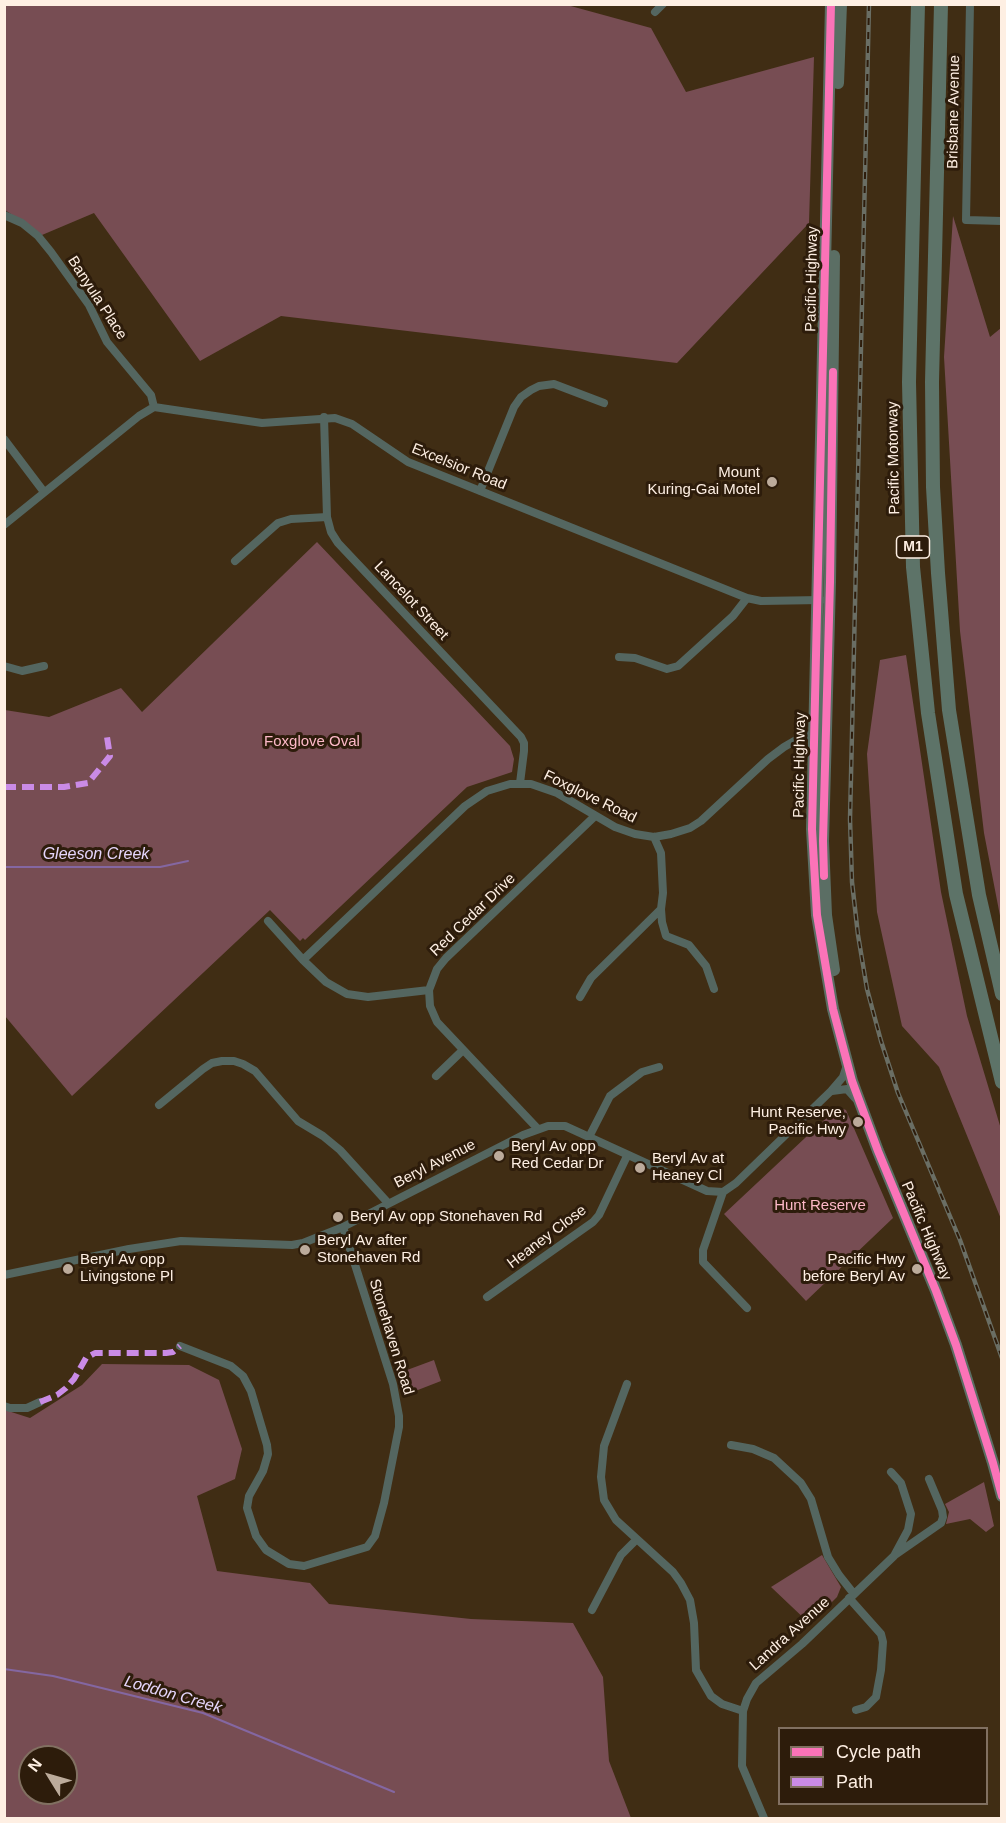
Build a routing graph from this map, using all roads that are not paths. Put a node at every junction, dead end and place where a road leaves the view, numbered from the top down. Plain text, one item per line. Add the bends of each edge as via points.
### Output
1 (663, 4) edge
2 (831, 4) edge
3 (841, 4) edge
4 (918, 4) edge
5 (941, 4) edge
6 (970, 4) edge
7 (655, 12) dead end
8 (4, 215) edge
9 (1002, 221) edge
10 (604, 403) dead end
11 (154, 407) junction
12 (324, 417) junction
13 (4, 439) edge
14 (480, 491) junction
15 (44, 492) junction
16 (327, 517) junction
17 (4, 525) edge
18 (235, 561) dead end
19 (747, 598) junction
20 (824, 600) junction
21 (619, 657) dead end
22 (4, 666) edge
23 (44, 666) dead end
24 (820, 734) junction
25 (520, 783) junction
26 (595, 816) junction
27 (654, 837) junction
28 (661, 909) junction
29 (268, 921) dead end
30 (303, 960) junction
31 (714, 989) dead end
32 (429, 990) junction
33 (1002, 994) edge
34 (580, 997) dead end
35 (463, 1050) junction
36 (846, 1058) junction
37 (659, 1067) dead end
38 (436, 1076) dead end
39 (1002, 1082) edge
40 (831, 1091) junction
41 (159, 1105) dead end
42 (861, 1107) junction
43 (537, 1128) junction
44 (589, 1137) junction
45 (627, 1156) junction
46 (723, 1192) junction
47 (388, 1203) junction
48 (343, 1227) junction
49 (4, 1275) edge
50 (487, 1297) dead end
51 (747, 1308) dead end
52 (180, 1346) dead end
53 (627, 1384) dead end
54 (40, 1402) dead end
55 (4, 1406) edge
56 (731, 1445) dead end
57 (1002, 1464) edge
58 (891, 1472) dead end
59 (929, 1479) dead end
60 (1002, 1496) edge
61 (636, 1540) junction
62 (894, 1556) junction
63 (851, 1596) junction
64 (592, 1610) dead end
65 (856, 1710) dead end
66 (743, 1711) junction
67 (764, 1818) edge

1 - 7 street
2 - 20 main road, Pacific Highway
3 - 20 main road, Pacific Highway
4 - 39 highway, Pacific Motorway / M1 via 909,382 913,567 928,713 956,894
5 - 33 highway, M1 via 932,382 938,573 949,710 979,895
6 - 9 street, Brisbane Avenue via 966,220
8 - 11 street, Banyula Place via 22,223 51,252 89,305 107,342 151,395
10 - 14 street via 554,384 539,386 521,397
11 - 12 street, Excelsior Road via 262,423
11 - 15 street
12 - 14 street, Excelsior Road via 352,424 400,458
12 - 16 street, Lancelot Street
13 - 15 street
14 - 19 street, Excelsior Road
15 - 17 street
16 - 18 street via 278,523
16 - 25 street, Lancelot Street via 338,543 521,737 524,751
19 - 20 street, Excelsior Road
19 - 21 street via 678,666 667,669
20 - 24 main road, Pacific Highway
22 - 23 street via 22,671
24 - 27 street, Foxglove Road via 803,736 768,759 701,821 681,832
24 - 36 main road, Pacific Highway via 812,829 817,915
24 - 57 main road, Pacific Highway via 826,915 844,1018 871,1110 963,1342
25 - 26 street, Foxglove Road via 557,793
25 - 30 street, Foxglove Road via 487,791 465,806
26 - 27 street, Foxglove Road via 625,831
26 - 32 street, Red Cedar Drive via 446,958
27 - 28 street via 661,852
28 - 31 street via 666,936 689,945 706,966
28 - 34 street via 591,978
29 - 30 street
30 - 32 street via 326,982 347,994 368,997
32 - 35 street via 437,1022
35 - 38 street
35 - 43 street
36 - 40 street via 846,1072
36 - 42 main road, Pacific Highway
37 - 44 street via 642,1072 610,1096
40 - 42 street via 847,1089
40 - 46 street
41 - 47 street via 212,1063 222,1060 243,1064 255,1071 298,1121 340,1150
42 - 60 main road, Pacific Highway via 956,1345
43 - 44 street, Beryl Avenue via 565,1126
43 - 47 street, Beryl Avenue
44 - 45 street, Beryl Avenue
45 - 46 street, Beryl Avenue via 707,1191
45 - 50 street, Heaney Close via 593,1222
46 - 51 street via 702,1250 704,1262
47 - 48 street, Beryl Avenue
48 - 49 street, Beryl Avenue via 292,1245 180,1241
48 - 52 street, Stonehaven Road via 393,1384 399,1416 384,1503 375,1536 367,1547 314,1564 296,1565 260,1544 247,1508 266,1464 267,1444 250,1391 243,1376 231,1366
53 - 61 street via 604,1446 601,1477 604,1500 616,1520
54 - 55 street via 27,1408
56 - 63 street via 774,1458 801,1483 813,1504 828,1557
58 - 62 street, Landra Avenue via 902,1483 910,1514 908,1530
59 - 62 street, Landra Avenue via 943,1517
61 - 64 street via 621,1555
61 - 66 street via 673,1572 690,1600 696,1670 702,1683 722,1704
62 - 63 street, Landra Avenue
63 - 65 street via 884,1642 876,1697
63 - 66 street, Landra Avenue via 756,1683
66 - 67 street, Landra Avenue via 742,1766

